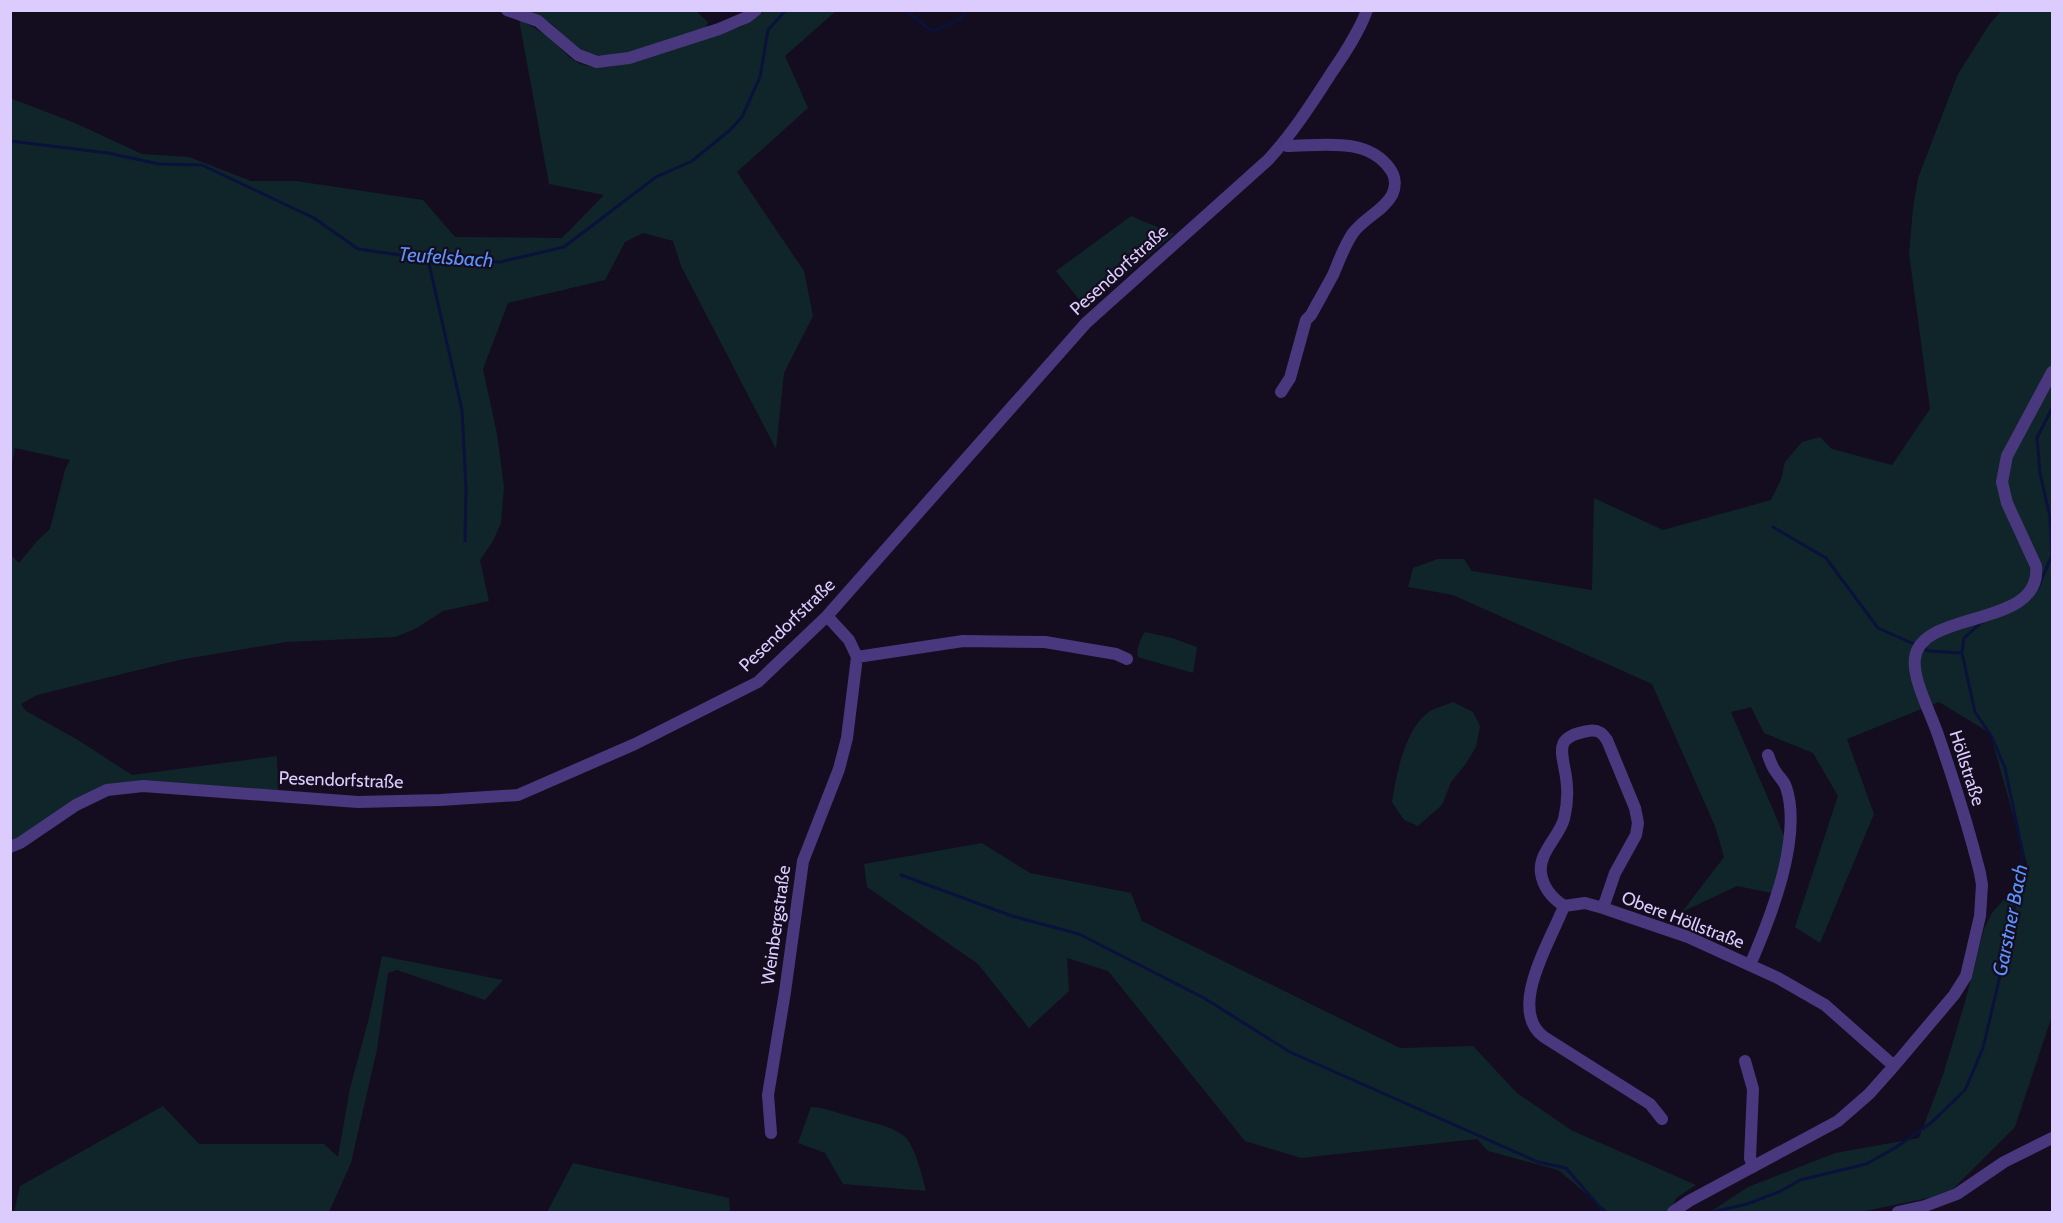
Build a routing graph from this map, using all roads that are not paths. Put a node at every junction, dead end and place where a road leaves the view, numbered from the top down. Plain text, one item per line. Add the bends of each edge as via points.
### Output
1 (507, 10) edge
2 (756, 10) edge
3 (1367, 10) edge
4 (1283, 144) junction
5 (2052, 372) edge
6 (1281, 392) dead end
7 (827, 616) junction
8 (857, 657) junction
9 (1127, 659) dead end
10 (1768, 755) dead end
11 (10, 847) edge
12 (1564, 906) junction
13 (1603, 908) junction
14 (1750, 965) junction
15 (1745, 1061) dead end
16 (1894, 1066) junction
17 (1662, 1119) dead end
18 (771, 1133) dead end
19 (2052, 1138) edge
20 (1753, 1167) junction
21 (1673, 1212) edge
22 (1898, 1212) edge

1 - 2 street via 538,21 578,55 597,62 629,58 719,29
3 - 4 street, Pesendorfstraße via 1342,57
4 - 6 street via 1334,144 1359,149 1386,164 1395,185 1387,202 1352,234 1306,320
4 - 7 street, Pesendorfstraße via 1086,323
5 - 16 street, Höllstraße via 2007,456 2002,482 2007,503 2036,567 2034,586 2028,595 2008,607 1929,635 1914,659 1975,854 1982,901 1966,976
7 - 8 street via 849,640
7 - 11 street, Pesendorfstraße via 758,682 635,744 518,795 358,802 143,786 107,790
8 - 9 street via 963,641 1045,642
8 - 18 street, Weinbergstraße via 839,769 803,861 768,1095
10 - 14 street, Obere Höllstraße via 1786,786 1789,843 1785,869
12 - 13 street, Obere Höllstraße via 1585,903
12 - 13 street, Obere Höllstraße via 1546,889 1541,875 1541,865 1564,818 1566,780 1561,747 1571,735 1594,730 1607,740 1638,823 1636,836 1615,873
12 - 17 street via 1532,982 1533,1025 1544,1037 1650,1104
13 - 14 street, Obere Höllstraße via 1688,937
14 - 16 street, Obere Höllstraße via 1825,1005
15 - 20 street via 1753,1089
16 - 20 street, Höllstraße via 1838,1121
19 - 22 street via 2004,1162 1957,1194
20 - 21 street, Höllstraße

